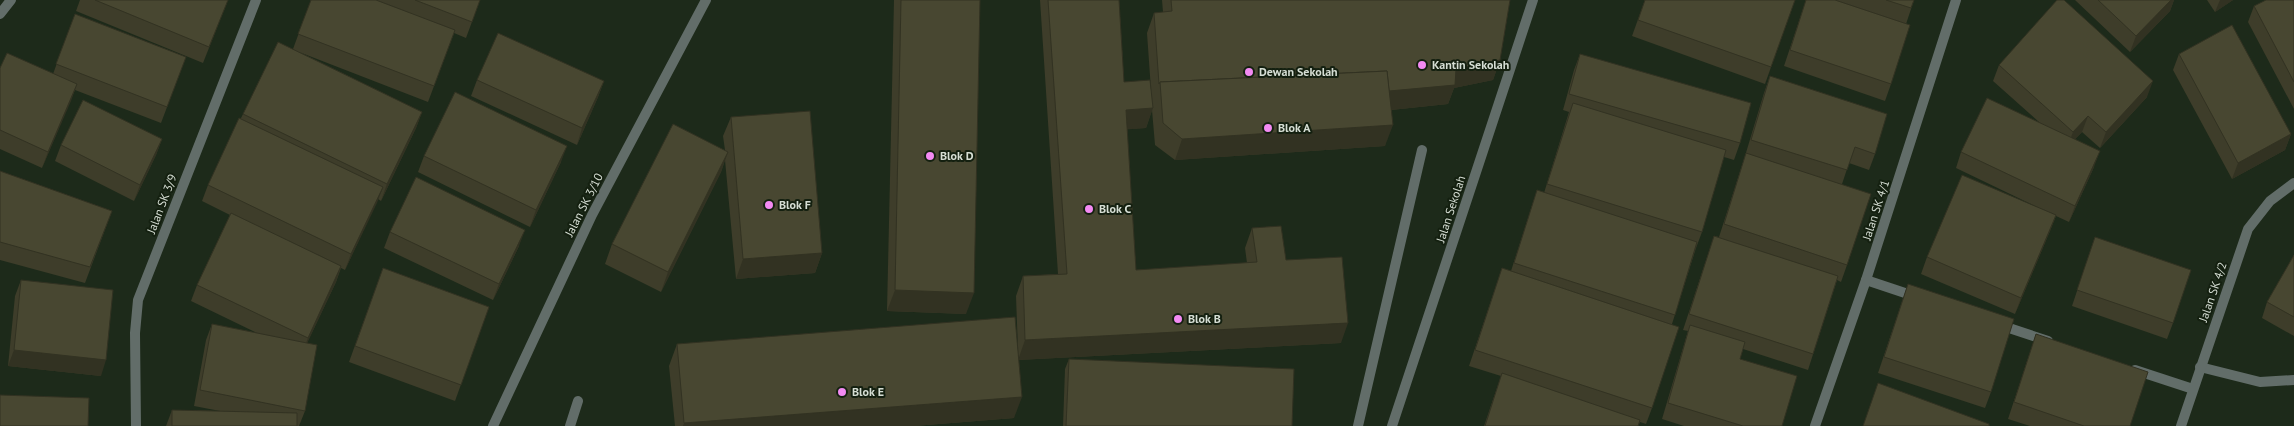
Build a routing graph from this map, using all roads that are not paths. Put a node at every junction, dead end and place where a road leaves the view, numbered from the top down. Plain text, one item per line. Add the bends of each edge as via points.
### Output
1 (11, 0) edge
2 (256, 0) edge
3 (706, 0) edge
4 (1534, 0) edge
5 (1956, 0) edge
6 (0, 14) edge
7 (1422, 150) dead end
8 (2294, 183) edge
9 (1866, 280) junction
10 (1932, 302) edge
11 (1988, 321) edge
12 (2062, 346) edge
13 (2200, 367) junction
14 (2128, 368) edge
15 (2294, 380) edge
16 (2193, 389) junction
17 (578, 401) dead end
18 (136, 426) edge
19 (493, 426) edge
20 (570, 426) edge
21 (1358, 426) edge
22 (1392, 426) edge
23 (1816, 426) edge
24 (2181, 426) edge

1 - 6 street
2 - 18 street, Jalan SK 3/9 via 138,300
3 - 19 street, Jalan SK 3/10 via 592,214
4 - 22 street, Jalan Sekolah
5 - 9 street, Jalan SK 4/1
7 - 21 street
8 - 13 street, Jalan SK 4/2 via 2270,201 2248,229
9 - 10 street
9 - 23 street, Jalan SK 4/1
11 - 12 street
13 - 15 street via 2260,382
13 - 16 street, Jalan SK 4/2
14 - 16 street
16 - 24 street, Jalan SK 4/2
17 - 20 street

